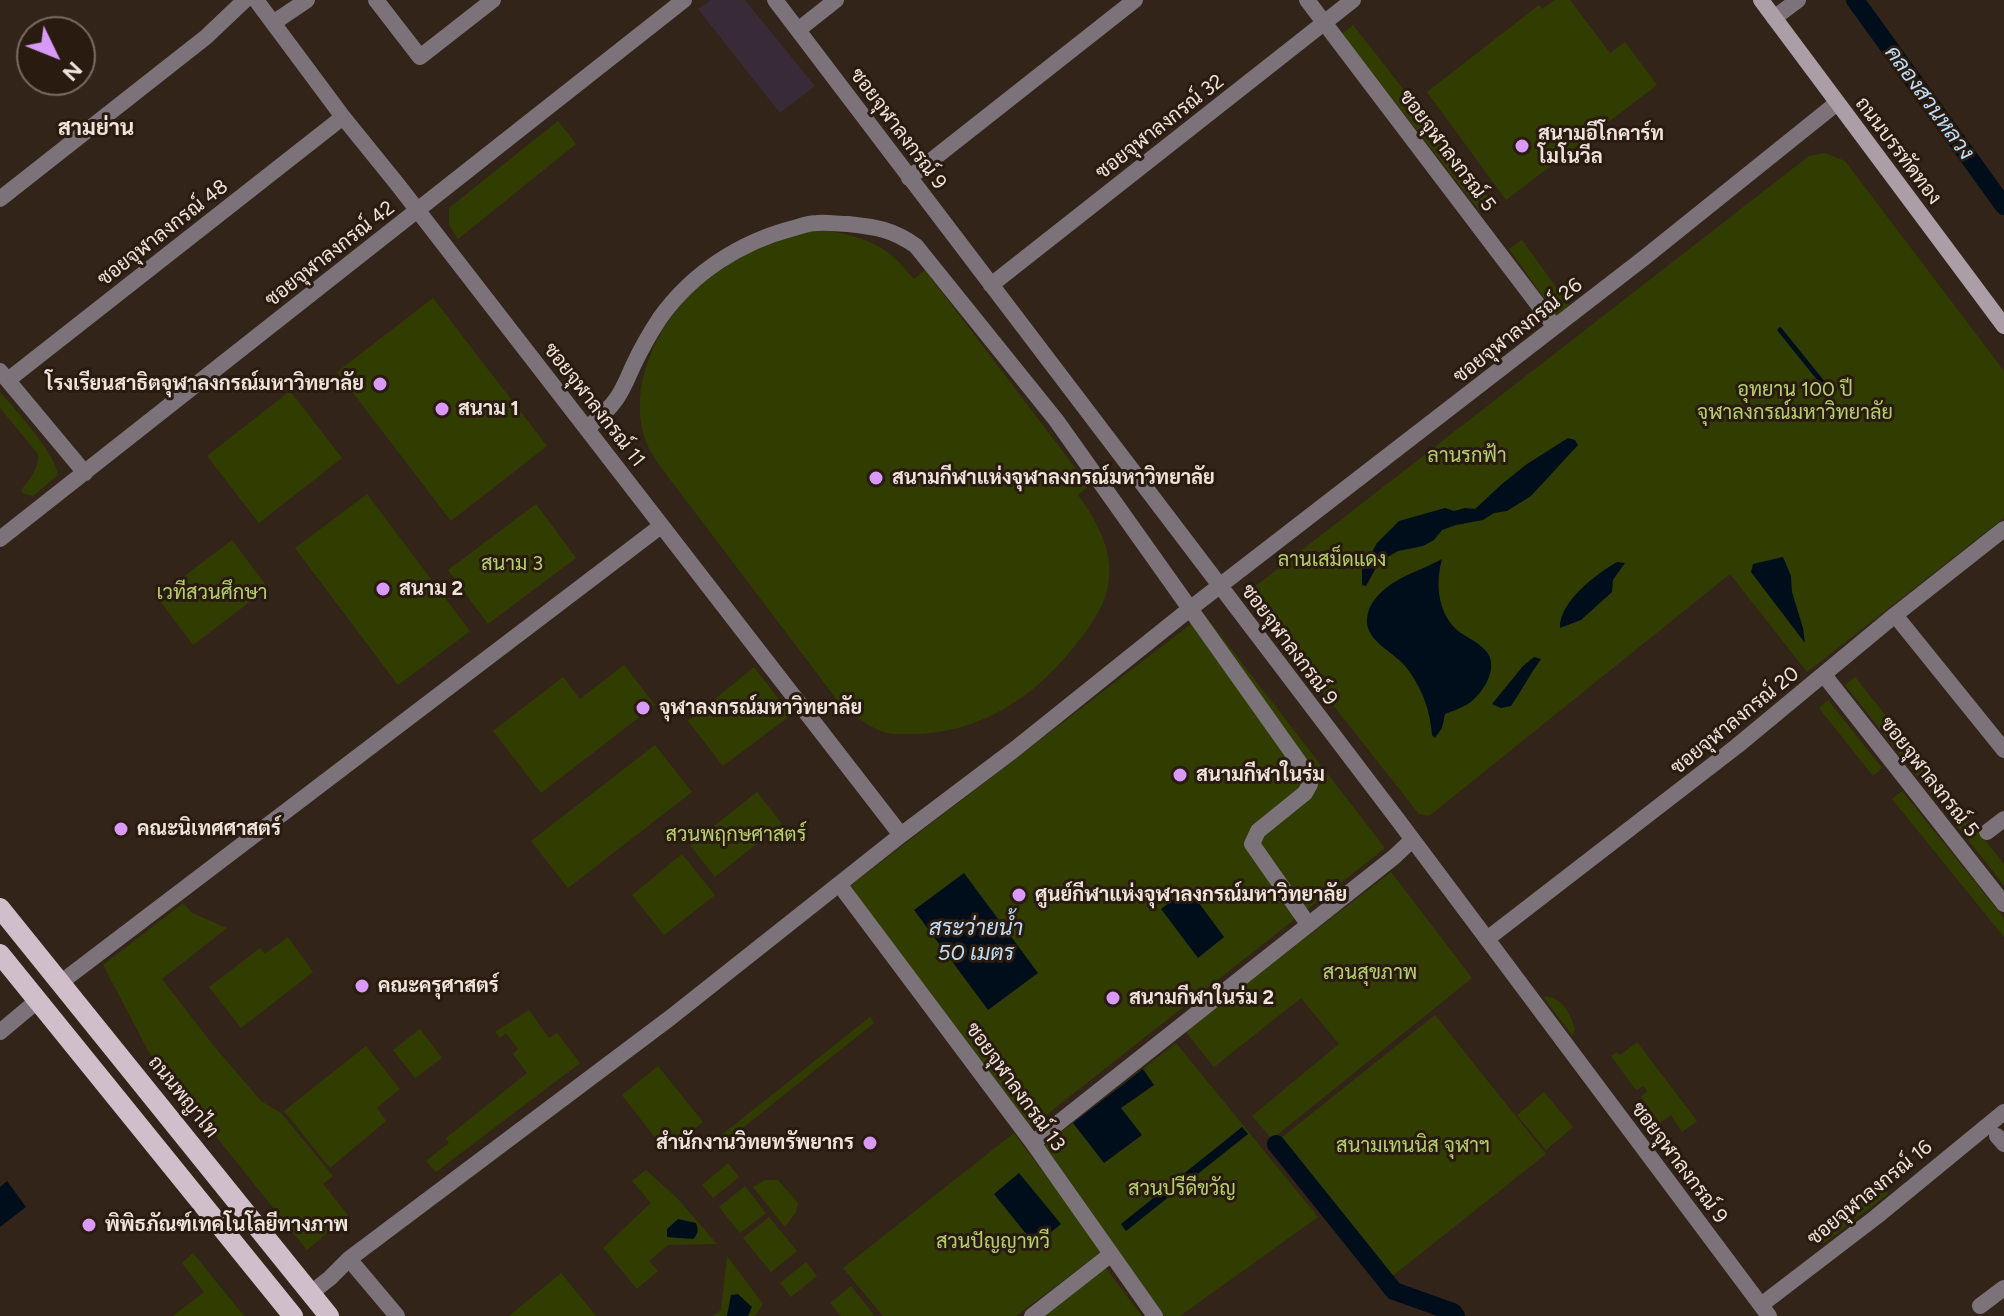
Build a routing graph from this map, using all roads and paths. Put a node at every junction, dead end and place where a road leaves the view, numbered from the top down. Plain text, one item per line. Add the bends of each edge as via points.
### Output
1 (245, 0) edge
2 (256, 0) edge
3 (307, 0) edge
4 (376, 0) edge
5 (493, 0) edge
6 (684, 0) edge
7 (775, 0) edge
8 (836, 0) edge
9 (1135, 0) edge
10 (1307, 0) edge
11 (1353, 0) edge
12 (1761, 0) edge
13 (1798, 0) edge
14 (1774, 18) junction
15 (273, 23) junction
16 (1325, 23) junction
17 (798, 30) junction
18 (1837, 103) junction
19 (343, 117) junction
20 (909, 178) junction
21 (0, 199) edge
22 (417, 211) junction
23 (991, 285) junction
24 (2004, 326) edge
25 (1555, 327) junction
26 (4, 375) edge
27 (587, 428) junction
28 (85, 473) junction
29 (661, 526) junction
30 (2004, 529) edge
31 (0, 539) edge
32 (1220, 586) junction
33 (1191, 608) junction
34 (1895, 615) junction
35 (1824, 675) junction
36 (2004, 750) edge
37 (2004, 819) edge
38 (1987, 832) dead end
39 (901, 835) junction
40 (1412, 840) junction
41 (839, 884) junction
42 (2004, 904) edge
43 (0, 908) edge
44 (1308, 924) junction
45 (1487, 939) junction
46 (0, 954) edge
47 (60, 983) junction
48 (37, 1001) junction
49 (4, 1029) edge
50 (2004, 1112) edge
51 (1033, 1143) junction
52 (1110, 1255) junction
53 (349, 1259) junction
54 (2004, 1288) edge
55 (311, 1293) junction
56 (1980, 1306) dead end
57 (1765, 1311) edge
58 (284, 1313) edge
59 (329, 1316) edge
60 (397, 1316) edge
61 (1032, 1316) edge
62 (1155, 1316) edge

1 - 21 street via 206,37
2 - 15 street, ซอยจุฬาลงกรณ์ 11
3 - 15 street
4 - 5 street via 420,57
6 - 22 street, ซอยจุฬาลงกรณ์ 42
7 - 17 street, ซอยจุฬาลงกรณ์ 9
8 - 17 street
9 - 20 street
10 - 16 street, ซอยจุฬาลงกรณ์ 5
11 - 16 street, ซอยจุฬาลงกรณ์ 32
12 - 14 main road, ถนนบรรทัดทอง
13 - 14 street
14 - 18 main road, ถนนบรรทัดทอง
15 - 19 street, ซอยจุฬาลงกรณ์ 11
16 - 23 street, ซอยจุฬาลงกรณ์ 32
16 - 25 street, ซอยจุฬาลงกรณ์ 5
17 - 20 street, ซอยจุฬาลงกรณ์ 9
18 - 24 main road, ถนนบรรทัดทอง
18 - 25 street, ซอยจุฬาลงกรณ์ 26
19 - 22 street, ซอยจุฬาลงกรณ์ 11
19 - 26 street, ซอยจุฬาลงกรณ์ 48
20 - 23 street, ซอยจุฬาลงกรณ์ 9
22 - 27 street, ซอยจุฬาลงกรณ์ 11
22 - 28 street, ซอยจุฬาลงกรณ์ 42
23 - 32 street, ซอยจุฬาลงกรณ์ 9
25 - 32 street, ซอยจุฬาลงกรณ์ 26
26 - 28 street
27 - 29 street, ซอยจุฬาลงกรณ์ 11
27 - 33 street via 625,387 645,343 679,294 713,265 767,236 815,223 887,229 916,246 1036,395
28 - 31 street, ซอยจุฬาลงกรณ์ 42
29 - 39 street, ซอยจุฬาลงกรณ์ 11
29 - 47 street
30 - 34 street, ซอยจุฬาลงกรณ์ 20
32 - 33 street, ซอยจุฬาลงกรณ์ 26
32 - 40 street, ซอยจุฬาลงกรณ์ 9
33 - 39 street, ซอยจุฬาลงกรณ์ 26
33 - 44 street via 1309,778 1305,793 1258,831 1252,844
34 - 35 street, ซอยจุฬาลงกรณ์ 20
34 - 36 street
35 - 42 street, ซอยจุฬาลงกรณ์ 5
35 - 45 street, ซอยจุฬาลงกรณ์ 20
37 - 38 street
39 - 41 street, ซอยจุฬาลงกรณ์ 26
40 - 44 street
40 - 45 street, ซอยจุฬาลงกรณ์ 9
41 - 51 street, ซอยจุฬาลงกรณ์ 13
41 - 53 street, ซอยจุฬาลงกรณ์ 26
43 - 47 main road, ถนนพญาไท
44 - 51 street
45 - 57 street, ซอยจุฬาลงกรณ์ 9
46 - 48 main road
47 - 48 main road
47 - 55 main road, ถนนพญาไท
48 - 49 street
48 - 58 main road
50 - 57 street, ซอยจุฬาลงกรณ์ 16
51 - 52 street, ซอยจุฬาลงกรณ์ 13
52 - 61 street
52 - 62 street, ซอยจุฬาลงกรณ์ 13
53 - 55 street, ซอยจุฬาลงกรณ์ 26
53 - 60 street
54 - 56 street
55 - 59 main road, ถนนพญาไท

